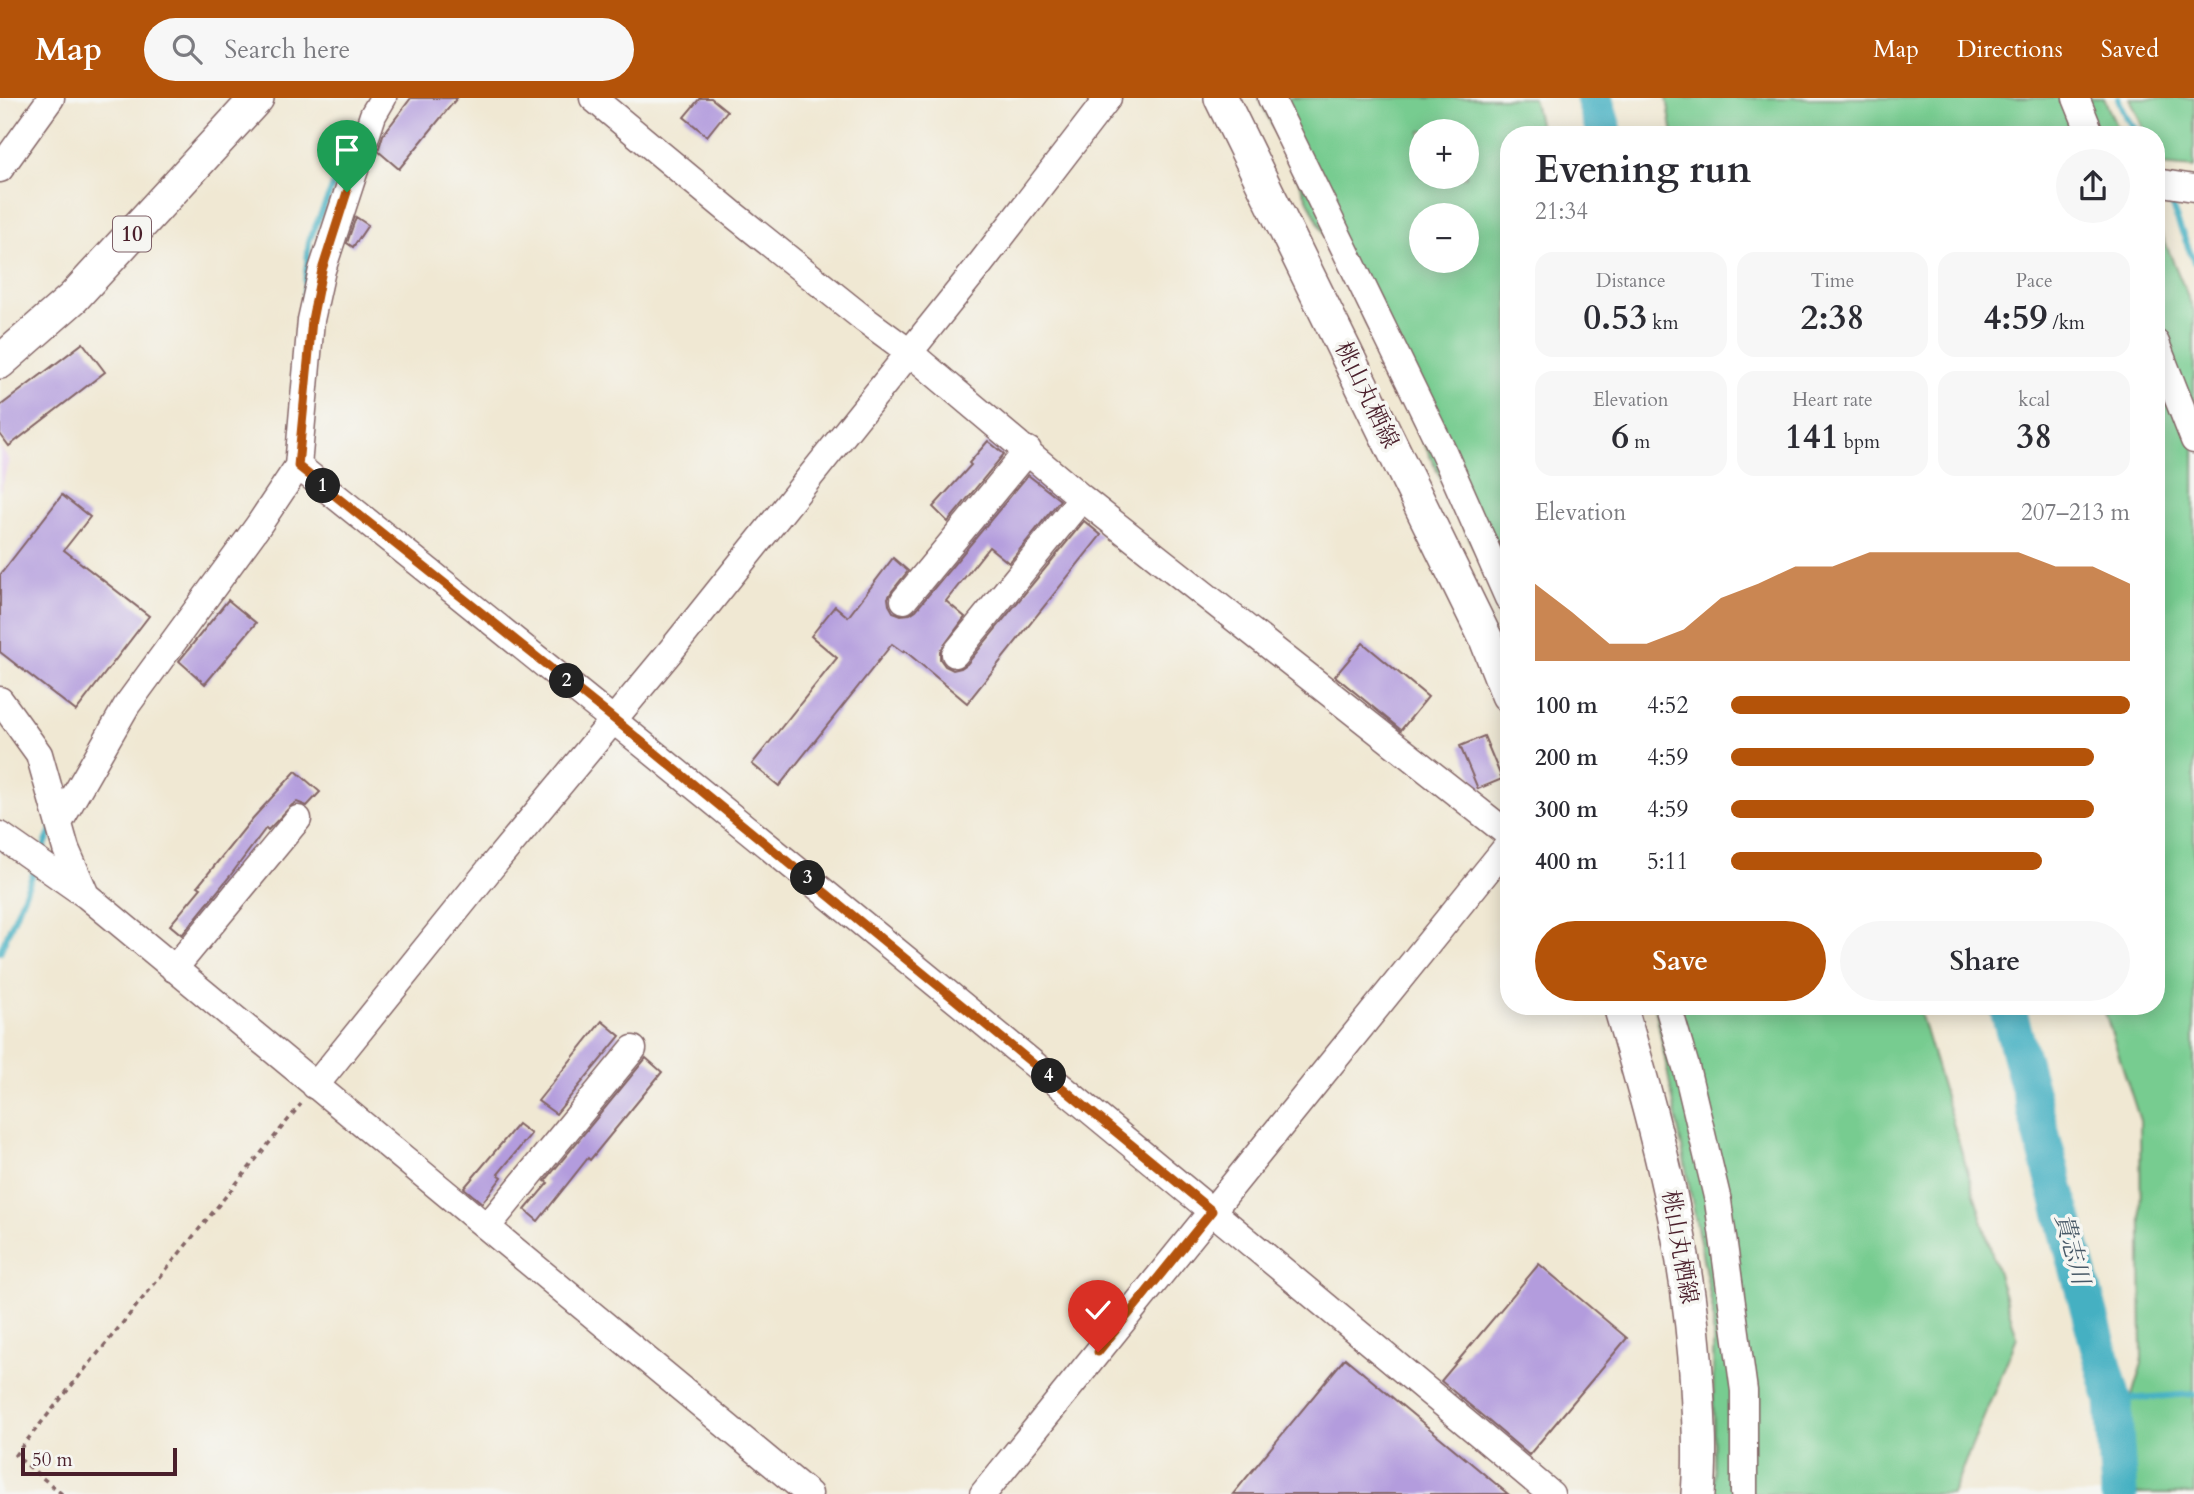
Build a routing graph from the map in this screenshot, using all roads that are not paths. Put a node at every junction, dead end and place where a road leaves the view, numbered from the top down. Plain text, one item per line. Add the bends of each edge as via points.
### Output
1 (51, 98) edge
2 (257, 98) edge
3 (383, 98) edge
4 (593, 98) edge
5 (1108, 98) edge
6 (1221, 98) edge
7 (1271, 98) edge
8 (2057, 98) edge
9 (2076, 98) edge
10 (2068, 126) edge
11 (2087, 126) edge
12 (0, 169) edge
13 (909, 352) junction
14 (0, 362) edge
15 (2165, 367) edge
16 (2194, 440) edge
17 (1028, 450) junction
18 (298, 466) junction
19 (1082, 498) junction
20 (1500, 580) edge
21 (904, 600) dead end
22 (955, 654) dead end
23 (1500, 675) edge
24 (0, 700) edge
25 (614, 719) junction
26 (298, 819) dead end
27 (59, 823) junction
28 (1500, 828) edge
29 (0, 835) edge
30 (1500, 855) edge
31 (87, 896) junction
32 (174, 969) junction
33 (1623, 1015) edge
34 (1671, 1015) edge
35 (633, 1049) dead end
36 (315, 1086) junction
37 (1212, 1211) junction
38 (487, 1227) junction
39 (809, 1494) edge
40 (983, 1494) edge
41 (1551, 1494) edge
42 (1698, 1494) edge
43 (1744, 1494) edge

1 - 12 street
2 - 14 main road, 10 via 73,298
3 - 18 street via 373,115 322,270 312,320
4 - 13 street
5 - 13 street
6 - 23 main road, 桃山丸栖線
7 - 20 street via 1443,451
8 - 10 street
9 - 11 street
13 - 17 street
13 - 25 street
15 - 16 street
17 - 19 street
17 - 21 street
18 - 25 street
18 - 27 street via 127,705
19 - 22 street
19 - 28 street
24 - 27 street via 39,754
25 - 36 street
25 - 37 street
26 - 32 street
27 - 31 street
29 - 31 street
30 - 37 street
31 - 32 street
32 - 36 street
33 - 42 main road, 桃山丸栖線 via 1673,1200 1694,1328 1701,1458
34 - 43 street via 1718,1201 1744,1391
35 - 38 street
36 - 38 street
37 - 40 street
37 - 41 street
38 - 39 street

